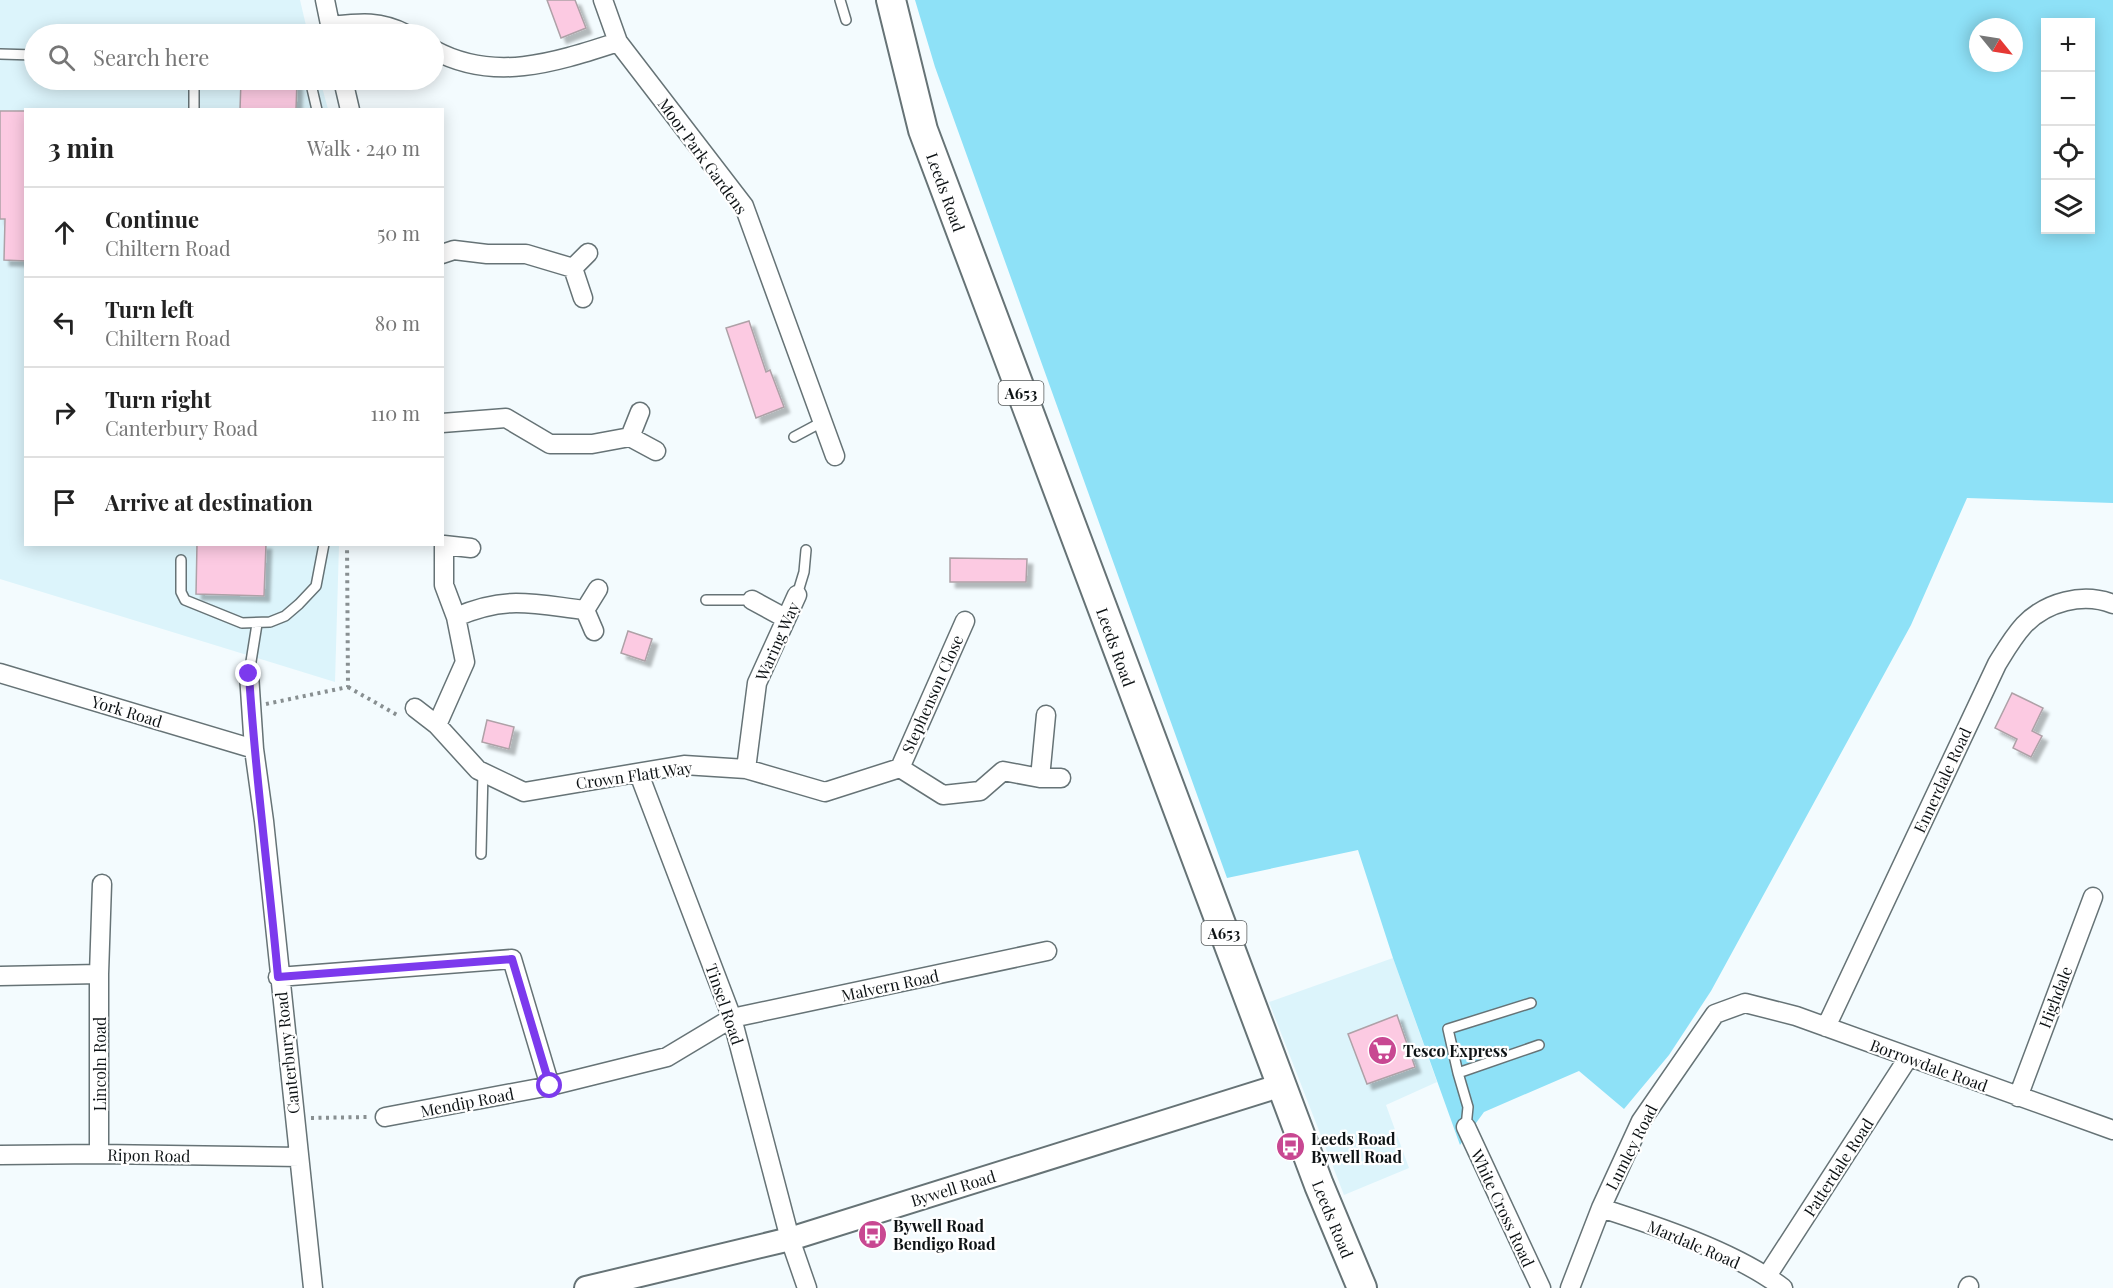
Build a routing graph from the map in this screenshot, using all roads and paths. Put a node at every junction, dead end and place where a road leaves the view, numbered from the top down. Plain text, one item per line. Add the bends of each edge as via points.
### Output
1 (325, 0) edge
2 (603, 0) edge
3 (840, 0) edge
4 (891, 0) edge
5 (846, 20) dead end
6 (330, 24) edge
7 (356, 24) edge
8 (374, 24) edge
9 (618, 42) junction
10 (0, 54) edge
11 (24, 55) edge
12 (444, 55) edge
13 (194, 90) edge
14 (312, 90) edge
15 (345, 90) edge
16 (194, 108) edge
17 (317, 108) edge
18 (350, 108) edge
19 (444, 253) edge
20 (588, 253) dead end
21 (573, 268) junction
22 (583, 298) dead end
23 (640, 412) dead end
24 (822, 422) junction
25 (444, 423) edge
26 (630, 437) junction
27 (794, 437) dead end
28 (656, 451) dead end
29 (835, 456) dead end
30 (324, 546) edge
31 (347, 546) edge
32 (471, 548) dead end
33 (806, 550) dead end
34 (181, 560) dead end
35 (598, 589) dead end
36 (797, 595) joint
37 (706, 600) dead end
38 (752, 600) joint
39 (2113, 604) edge
40 (585, 610) junction
41 (456, 617) junction
42 (785, 618) junction
43 (965, 621) dead end
44 (257, 624) junction
45 (594, 631) dead end
46 (0, 673) edge
47 (249, 674) joint
48 (348, 687) junction
49 (251, 707) junction
50 (415, 708) joint
51 (1046, 715) dead end
52 (437, 725) junction
53 (254, 749) junction
54 (900, 768) junction
55 (746, 769) junction
56 (483, 772) junction
57 (639, 774) junction
58 (1040, 778) junction
59 (1061, 778) dead end
60 (482, 854) dead end
61 (102, 884) dead end
62 (2093, 897) dead end
63 (1047, 951) dead end
64 (99, 974) junction
65 (0, 976) edge
66 (278, 977) junction
67 (1531, 1003) dead end
68 (1745, 1003) joint
69 (732, 1018) junction
70 (1826, 1027) junction
71 (1539, 1045) dead end
72 (1908, 1058) junction
73 (1458, 1073) junction
74 (1282, 1085) junction
75 (550, 1086) junction
76 (2018, 1097) junction
77 (385, 1117) joint
78 (294, 1119) junction
79 (1466, 1128) joint
80 (2113, 1130) edge
81 (99, 1154) junction
82 (0, 1155) edge
83 (298, 1157) junction
84 (1601, 1208) junction
85 (790, 1239) junction
86 (1767, 1276) junction
87 (313, 1288) edge
88 (586, 1288) edge
89 (807, 1288) edge
90 (1362, 1288) edge
91 (1541, 1288) edge
92 (1570, 1288) edge
93 (1783, 1288) edge

1 - 6 street
2 - 9 street, Moor Park Gardens
3 - 5 lane
4 - 74 main road, Leeds Road / A653 via 923,130
7 - 8 street
9 - 12 street via 548,64 495,68
9 - 24 street, Moor Park Gardens via 744,206
10 - 11 lane
13 - 16 lane
14 - 17 lane
15 - 18 street
19 - 21 street via 454,250 526,254
20 - 21 street
21 - 22 street
23 - 26 street
24 - 27 lane
24 - 29 street, Moor Park Gardens
25 - 26 street via 506,418 550,444 592,444
26 - 28 street
30 - 44 lane via 316,586 285,616
31 - 48 path
32 - 41 street via 444,545 444,585
33 - 36 lane, Waring Way
34 - 44 lane via 181,592 185,600 242,623
35 - 40 street
36 - 42 street, Waring Way
37 - 38 lane
38 - 42 street
39 - 70 street, Ennerdale Road via 2100,599 2061,601 2024,624 1996,664
40 - 41 street via 513,602 484,605
40 - 45 street
41 - 52 street via 465,662
42 - 55 street, Waring Way via 757,683
43 - 54 street, Stephenson Close
44 - 47 lane
46 - 53 street, York Road
47 - 49 street, Canterbury Road
48 - 49 path
48 - 50 path via 405,719
49 - 53 street, Canterbury Road
50 - 52 street, Crown Flatt Way
51 - 58 street
52 - 56 street, Crown Flatt Way
53 - 66 street, Canterbury Road
54 - 55 street, Crown Flatt Way via 825,792
54 - 58 street via 943,795 980,792 1003,771
55 - 57 street, Crown Flatt Way via 684,765
56 - 57 street, Crown Flatt Way via 524,792
56 - 60 lane
57 - 69 street, Tinsel Road
58 - 59 street
61 - 64 street, Lincoln Road
62 - 76 street, Highdale
63 - 69 street, Malvern Road
64 - 65 street
64 - 81 street, Lincoln Road
66 - 75 street via 512,959
66 - 78 street, Canterbury Road
67 - 73 lane via 1448,1029
68 - 70 street, Borrowdale Road
68 - 84 street, Lumley Road via 1715,1014 1641,1121
69 - 75 street, Mendip Road via 667,1058
69 - 85 street, Tinsel Road
70 - 72 street, Borrowdale Road
71 - 73 lane
72 - 76 street, Borrowdale Road
72 - 86 street, Patterdale Road
73 - 79 lane via 1468,1107
74 - 85 street, Bywell Road
74 - 90 main road, Leeds Road / A653
75 - 77 street, Mendip Road
76 - 80 street, Borrowdale Road
77 - 78 path
78 - 83 street, Canterbury Road
79 - 91 street, White Cross Road
81 - 82 street, Ripon Road
81 - 83 street, Ripon Road
83 - 87 street, Canterbury Road
84 - 86 street, Mardale Road via 1668,1230
84 - 92 street, Lumley Road
85 - 88 street, Bywell Road
85 - 89 street, Tinsel Road
86 - 93 street, Mardale Road

